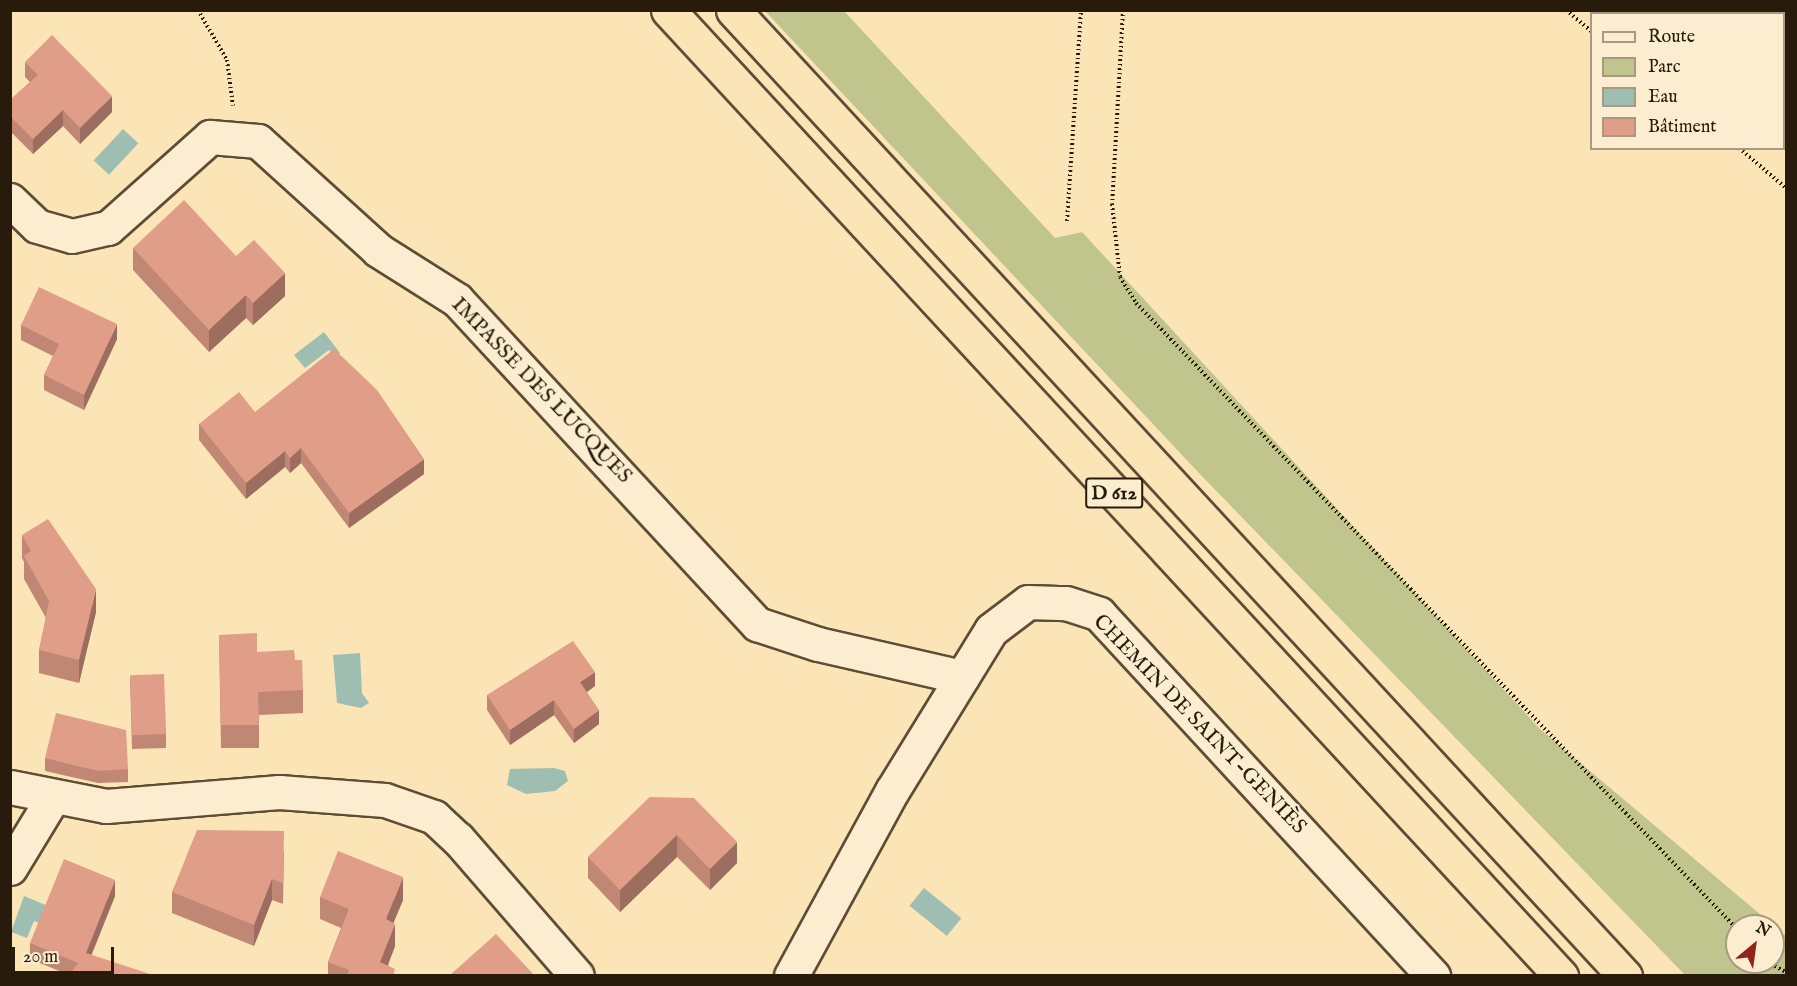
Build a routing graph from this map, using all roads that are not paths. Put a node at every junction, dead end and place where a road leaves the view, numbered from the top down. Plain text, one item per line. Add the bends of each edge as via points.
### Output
1 (668, 10) edge
2 (733, 10) edge
3 (10, 200) edge
4 (962, 677) junction
5 (10, 787) edge
6 (52, 799) junction
7 (10, 868) edge
8 (577, 975) edge
9 (791, 975) edge
10 (1433, 975) edge
11 (1561, 975) edge
12 (1625, 975) edge

1 - 11 highway, D 612
2 - 12 highway, D 612
3 - 4 street, IMPASSE DES LUCQUES via 37,226 72,236 108,228 187,153 210,137 236,136 258,141 378,250 457,300 584,431 757,624 818,644
4 - 9 street, CHEMIN DE SAINT-GENIÈS via 892,791
4 - 10 street, CHEMIN DE SAINT-GENIÈS via 991,630 1028,602 1066,603 1099,614
5 - 6 street
6 - 7 street
6 - 8 street via 106,806 279,792 385,800 434,817 458,839

